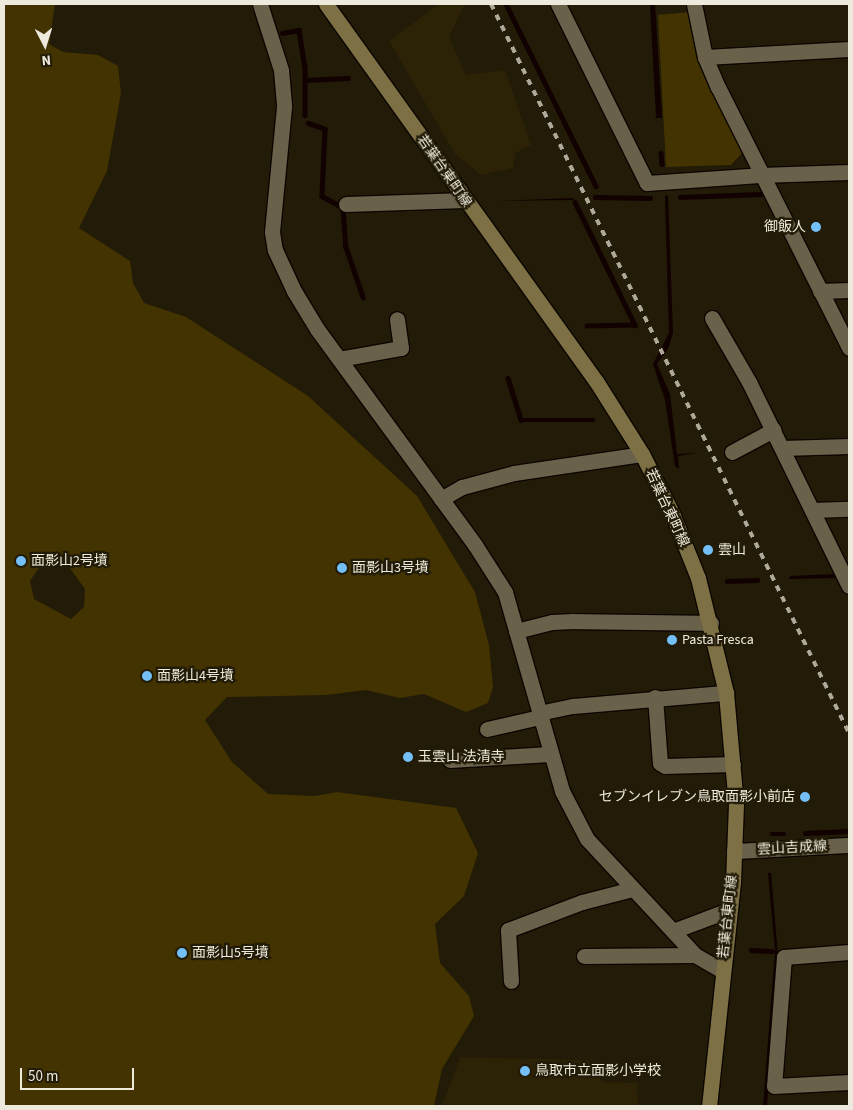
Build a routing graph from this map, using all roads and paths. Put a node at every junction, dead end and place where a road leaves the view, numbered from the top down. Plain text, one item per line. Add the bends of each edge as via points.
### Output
1 (260, 4) edge
2 (326, 4) edge
3 (558, 4) edge
4 (694, 4) edge
5 (849, 49) edge
6 (705, 57) junction
7 (849, 172) edge
8 (760, 174) junction
9 (465, 200) junction
10 (346, 204) dead end
11 (849, 290) edge
12 (820, 291) junction
13 (712, 318) dead end
14 (397, 319) dead end
15 (849, 348) edge
16 (339, 359) junction
17 (773, 430) junction
18 (849, 446) edge
19 (782, 448) junction
20 (732, 452) dead end
21 (642, 454) junction
22 (441, 499) junction
23 (849, 509) edge
24 (812, 510) junction
25 (849, 586) edge
26 (711, 624) junction
27 (516, 631) junction
28 (726, 692) junction
29 (654, 697) junction
30 (539, 715) junction
31 (487, 729) dead end
32 (550, 754) junction
33 (450, 760) dead end
34 (733, 764) junction
35 (849, 845) edge
36 (734, 851) junction
37 (632, 889) junction
38 (729, 910) junction
39 (673, 930) junction
40 (849, 952) edge
41 (695, 955) junction
42 (584, 956) dead end
43 (723, 971) junction
44 (511, 981) dead end
45 (849, 1082) edge
46 (709, 1106) edge

1 - 16 street via 280,70 284,107 272,232 275,250 294,291
2 - 9 main road, 若葉台東町線
3 - 8 street via 647,184
4 - 6 street
5 - 6 street
6 - 8 street
7 - 8 street
8 - 12 street
9 - 10 street
9 - 21 main road, 若葉台東町線 via 596,381
11 - 12 street
12 - 15 street
13 - 17 street
14 - 16 street via 401,348
16 - 22 street
17 - 19 street
17 - 20 street
18 - 19 street
19 - 24 street
21 - 22 street via 514,473 462,488
21 - 26 main road, 若葉台東町線 via 672,513 698,578
22 - 27 street via 499,580
23 - 24 street
24 - 25 street
26 - 27 street via 573,621 552,622
26 - 28 main road, 若葉台東町線
27 - 30 street
28 - 29 street
28 - 34 main road, 若葉台東町線
29 - 30 street
29 - 34 street via 660,763 665,766
30 - 31 street
30 - 32 street
32 - 33 street
32 - 37 street via 562,791 587,838
34 - 36 main road, 若葉台東町線 via 736,804
35 - 36 street, 雲山吉成線
36 - 38 main road, 若葉台東町線
37 - 39 street
37 - 44 street via 582,902 508,930
38 - 39 street
38 - 43 main road, 若葉台東町線
39 - 41 street
40 - 45 street via 784,957 774,1086
41 - 42 street
41 - 43 street
43 - 46 main road, 若葉台東町線

